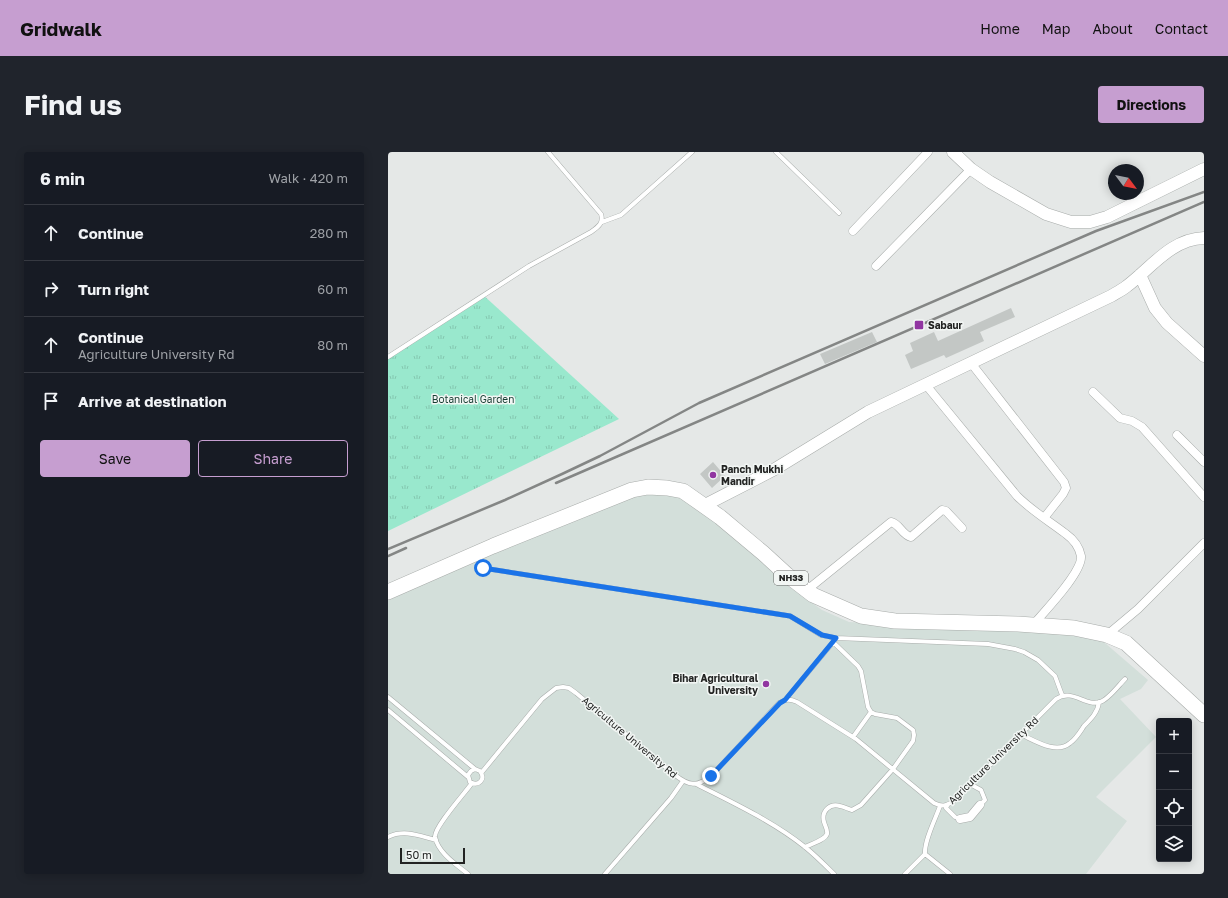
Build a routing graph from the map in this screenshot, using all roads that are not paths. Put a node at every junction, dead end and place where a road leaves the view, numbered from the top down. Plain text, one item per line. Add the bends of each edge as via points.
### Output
1 (548, 152) edge
2 (692, 152) edge
3 (776, 152) edge
4 (928, 152) edge
5 (953, 152) edge
6 (971, 169) junction
7 (1204, 169) edge
8 (839, 213) dead end
9 (602, 222) junction
10 (853, 231) dead end
11 (1204, 238) edge
12 (876, 266) dead end
13 (1140, 275) junction
14 (1204, 356) edge
15 (388, 358) edge
16 (971, 363) junction
17 (926, 385) junction
18 (1093, 392) dead end
19 (1177, 435) dead end
20 (1204, 462) edge
21 (1204, 497) edge
22 (705, 505) junction
23 (1044, 518) junction
24 (962, 528) dead end
25 (1204, 543) edge
26 (483, 568) dead end
27 (807, 590) junction
28 (388, 592) edge
29 (1033, 625) junction
30 (1107, 635) junction
31 (835, 640) junction
32 (1125, 678) dead end
33 (1062, 695) junction
34 (388, 697) edge
35 (785, 700) junction
36 (1099, 702) junction
37 (388, 710) edge
38 (871, 712) junction
39 (1204, 715) edge
40 (1020, 734) junction
41 (853, 737) junction
42 (475, 769) junction
43 (893, 769) junction
44 (482, 772) junction
45 (468, 777) junction
46 (683, 781) junction
47 (472, 784) junction
48 (696, 784) junction
49 (970, 784) junction
50 (940, 806) junction
51 (947, 806) junction
52 (980, 806) joint
53 (960, 819) joint
54 (388, 837) edge
55 (436, 840) junction
56 (805, 847) junction
57 (926, 854) junction
58 (468, 874) edge
59 (605, 874) edge
60 (834, 874) edge
61 (905, 874) edge
62 (950, 874) edge

1 - 9 lane via 601,214
2 - 9 lane via 621,215
3 - 8 lane
4 - 10 street
5 - 6 street
6 - 7 street via 1046,214 1071,222 1090,222 1107,217
6 - 12 street
9 - 15 lane via 591,232 530,266
11 - 13 street via 1177,245
13 - 14 street via 1155,308 1167,323
13 - 16 street via 1111,296
16 - 17 street
16 - 23 street via 1064,482 1064,494
17 - 22 street via 868,412 775,469
17 - 23 street via 1017,496
18 - 21 street via 1120,418 1142,427
19 - 20 street
22 - 27 highway, NH33
22 - 28 highway, NH33 via 683,491 648,487 632,490
23 - 29 street via 1073,540 1081,557 1075,575
24 - 27 street via 942,510 911,537 907,537 898,525 891,522
25 - 30 street via 1138,609
26 - 31 lane via 790,616
27 - 29 highway, NH33 via 861,616 895,621
29 - 30 highway, NH33 via 1074,628
30 - 39 highway, NH33 via 1126,644
31 - 33 lane via 988,644 1015,649 1038,660 1048,669 1055,676
31 - 35 lane
31 - 38 lane via 861,671
32 - 36 lane
33 - 36 lane
33 - 40 lane, Agriculture University Rd
34 - 42 lane
35 - 41 lane, Agriculture University Rd via 797,702
35 - 48 lane via 711,776
36 - 40 lane via 1098,709 1064,747 1047,746
37 - 45 lane
38 - 41 lane
38 - 43 lane via 896,718 913,730 913,741
40 - 49 lane, Agriculture University Rd
41 - 43 lane, Agriculture University Rd
42 - 44 lane
42 - 45 lane via 469,772
43 - 50 lane, Agriculture University Rd
43 - 56 lane via 856,809 835,805 826,810 823,820 827,835
44 - 46 lane, Agriculture University Rd via 542,699 556,688 563,687 570,688
44 - 47 lane via 481,781
45 - 47 lane
46 - 48 lane, Agriculture University Rd
46 - 59 lane
47 - 55 lane via 438,827
48 - 56 lane, Agriculture University Rd via 787,834
49 - 51 lane, Agriculture University Rd
49 - 52 lane via 980,790 985,800
50 - 51 lane, Agriculture University Rd
50 - 57 lane via 927,842
51 - 53 lane via 946,808
52 - 53 street via 970,817
54 - 55 lane via 405,833
55 - 58 lane via 444,853
56 - 60 lane, Agriculture University Rd
57 - 61 lane
57 - 62 lane

